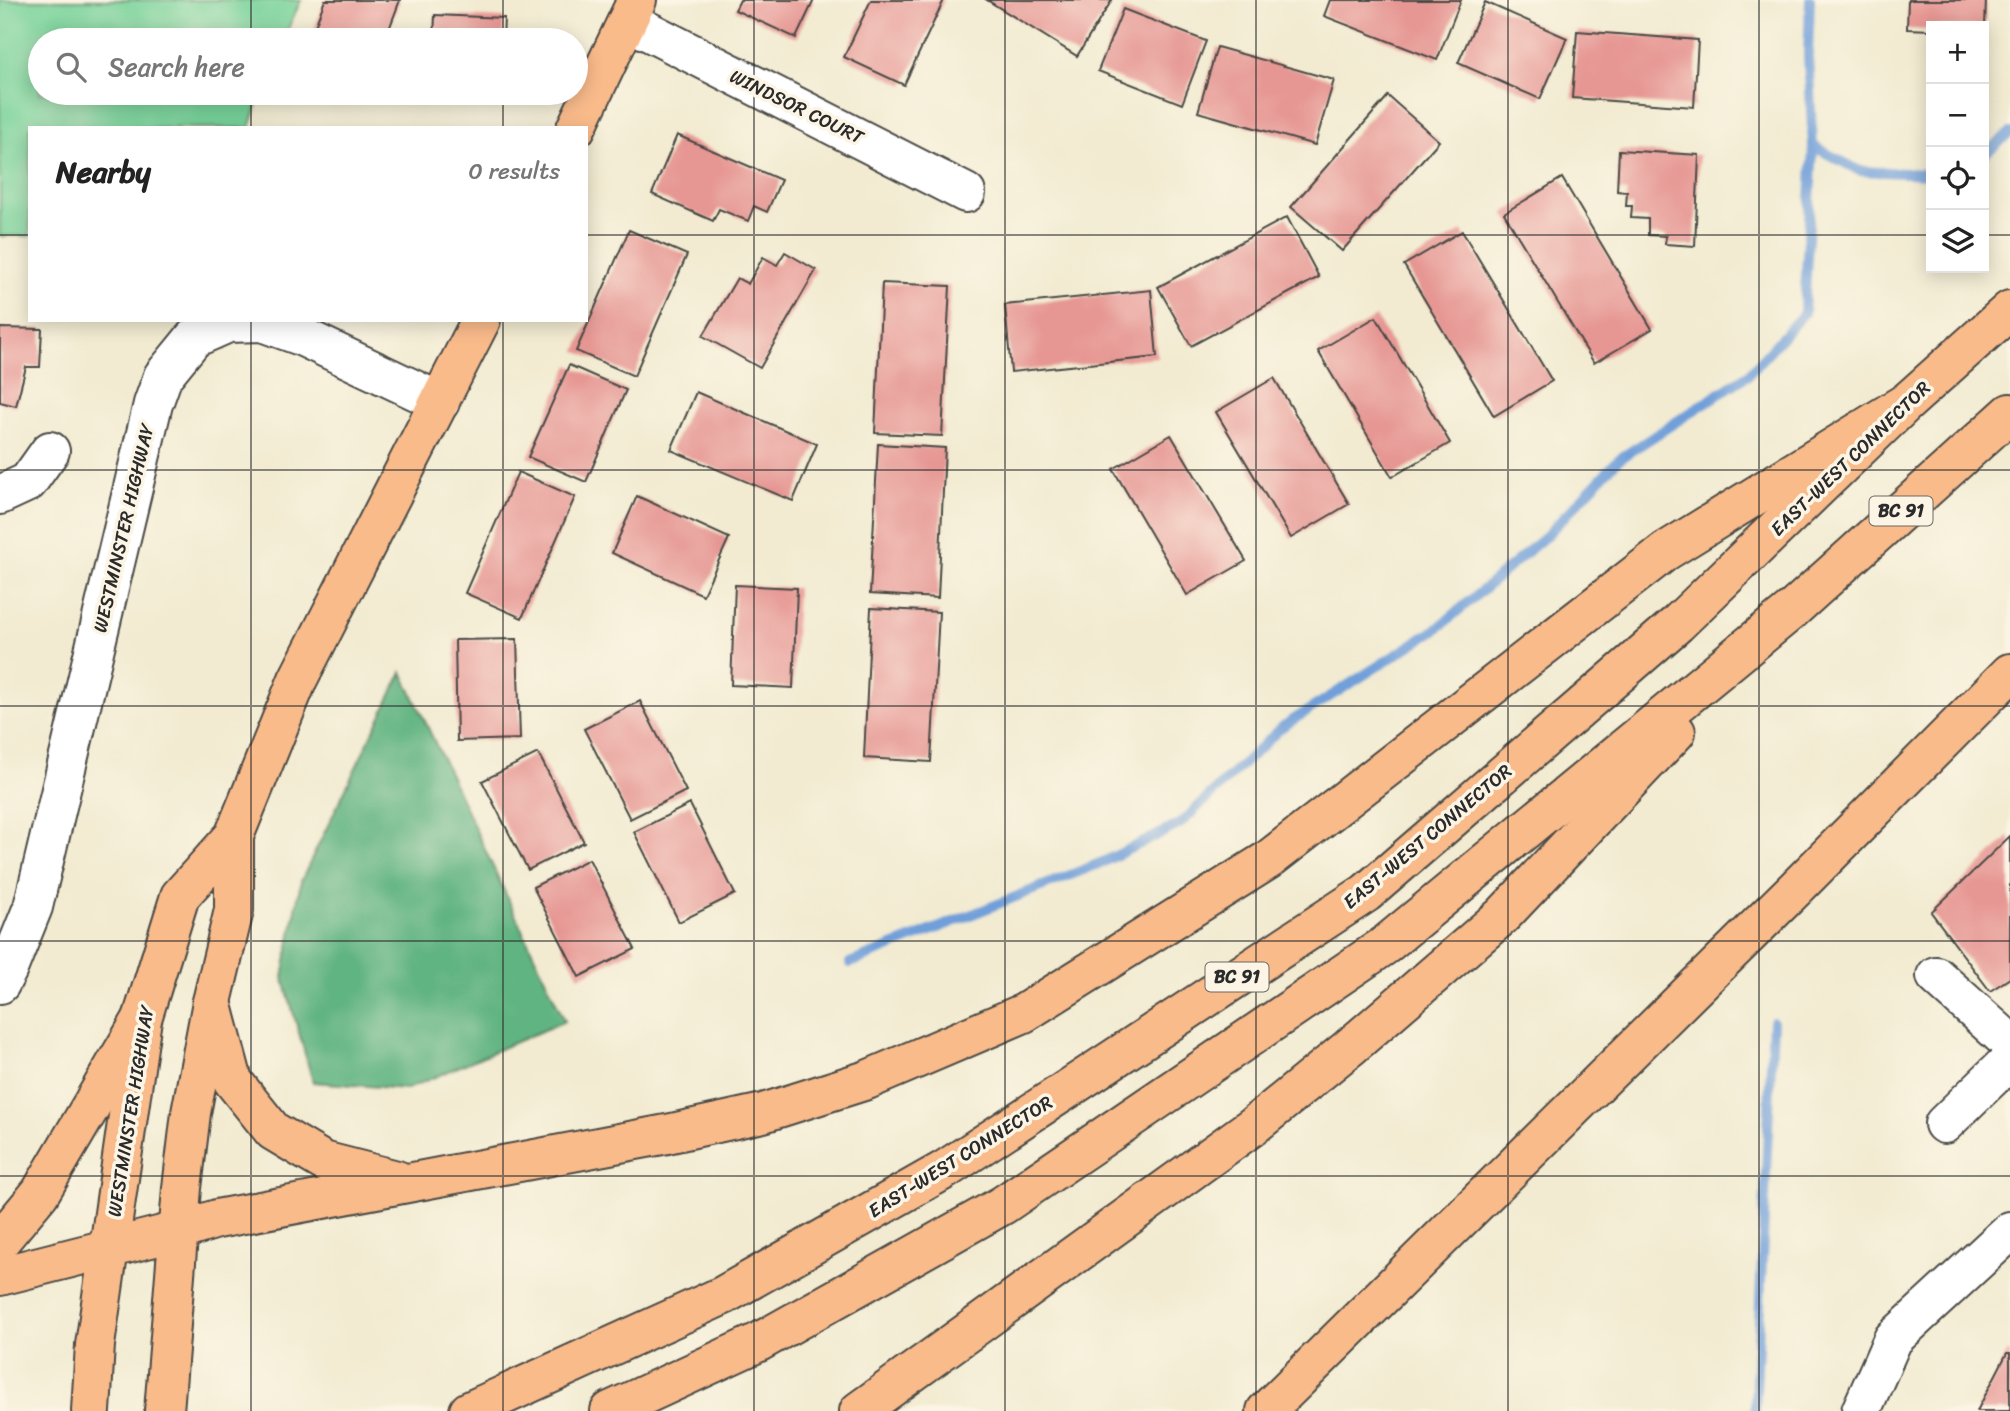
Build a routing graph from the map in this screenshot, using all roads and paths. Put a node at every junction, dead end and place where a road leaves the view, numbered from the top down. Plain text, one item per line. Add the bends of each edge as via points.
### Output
1 (633, 10) edge
2 (588, 103) edge
3 (587, 105) edge
4 (577, 126) edge
5 (966, 193) dead end
6 (2010, 310) edge
7 (480, 322) edge
8 (440, 402) junction
9 (1907, 402) junction
10 (2010, 413) edge
11 (50, 451) dead end
12 (0, 495) edge
13 (1792, 610) junction
14 (2010, 673) edge
15 (234, 836) junction
16 (1936, 976) dead end
17 (0, 984) edge
18 (212, 1002) junction
19 (142, 1019) junction
20 (2010, 1043) edge
21 (2010, 1060) edge
22 (1944, 1124) dead end
23 (410, 1183) junction
24 (178, 1231) junction
25 (2010, 1231) edge
26 (0, 1241) edge
27 (108, 1249) junction
28 (0, 1276) edge
29 (91, 1411) edge
30 (164, 1411) edge
31 (468, 1411) edge
32 (610, 1411) edge
33 (859, 1411) edge
34 (1266, 1411) edge
35 (1861, 1411) edge

1 - 2 main road
1 - 5 street, WINDSOR COURT
3 - 4 main road
6 - 9 main road, EAST-WEST CONNECTOR / BC 91
7 - 8 main road, WESTMINSTER HIGHWAY
8 - 15 main road, WESTMINSTER HIGHWAY via 298,679
8 - 17 street, WESTMINSTER HIGHWAY via 262,322 228,323 194,338 163,376 33,907
9 - 23 main road via 1666,551 1268,860 1024,1013 867,1080 763,1113
9 - 31 main road, EAST-WEST CONNECTOR / BC 91 via 1677,624 1366,893 946,1169 724,1295
10 - 13 main road, BC 91
11 - 12 street via 28,482
13 - 32 main road, BC 91 via 1384,946 1003,1205 760,1342
13 - 33 main road via 1502,916 1349,1048 1252,1126
14 - 34 main road
15 - 18 main road, WESTMINSTER HIGHWAY via 234,910
15 - 19 main road, WESTMINSTER HIGHWAY via 180,896
16 - 20 street
18 - 23 main road via 233,1081 273,1130 323,1161
18 - 24 main road, WESTMINSTER HIGHWAY via 191,1113
19 - 26 main road via 40,1193
19 - 27 main road, WESTMINSTER HIGHWAY
21 - 22 street
23 - 24 main road via 217,1219
24 - 27 main road
24 - 30 main road, WESTMINSTER HIGHWAY
25 - 35 street via 1893,1339
27 - 28 main road
27 - 29 main road, WESTMINSTER HIGHWAY

